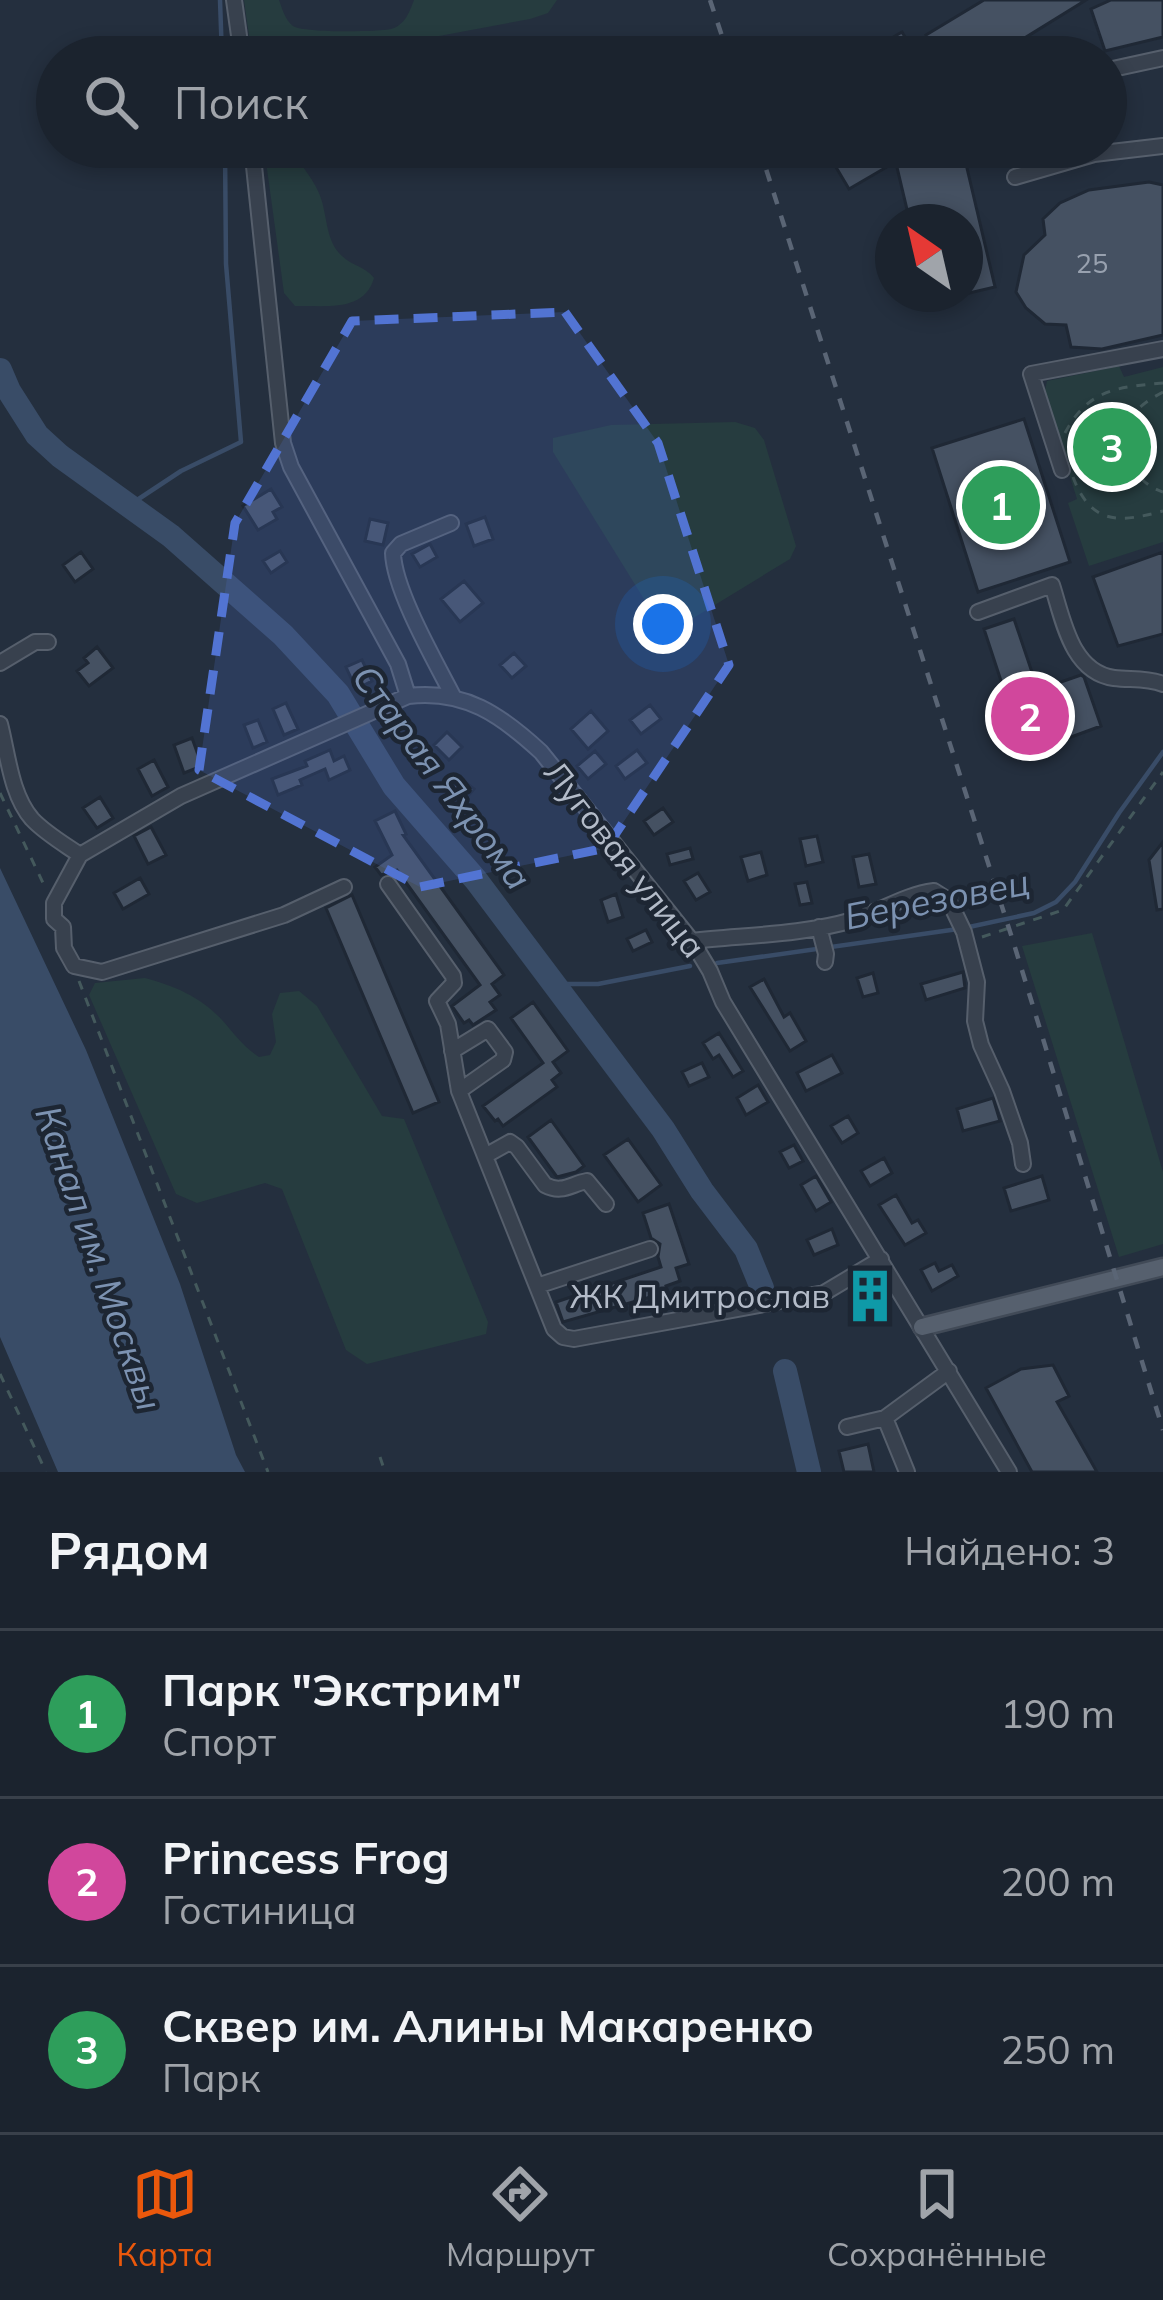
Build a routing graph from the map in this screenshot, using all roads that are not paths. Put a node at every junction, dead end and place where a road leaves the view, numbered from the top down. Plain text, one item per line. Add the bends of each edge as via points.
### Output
1 (234, 0) edge
2 (239, 36) edge
3 (1163, 58) edge
4 (1127, 66) edge
5 (1163, 146) edge
6 (1127, 149) edge
7 (254, 168) edge
8 (1042, 168) edge
9 (1015, 177) dead end
10 (1163, 349) edge
11 (1061, 470) dead end
12 (452, 523) dead end
13 (978, 612) dead end
14 (48, 642) dead end
15 (0, 664) edge
16 (1163, 684) edge
17 (453, 695) junction
18 (408, 696) junction
19 (0, 724) edge
20 (80, 855) junction
21 (388, 884) dead end
22 (344, 887) dead end
23 (692, 941) junction
24 (452, 1051) junction
25 (459, 1090) junction
26 (485, 1156) junction
27 (1023, 1164) dead end
28 (606, 1204) dead end
29 (650, 1249) dead end
30 (880, 1259) junction
31 (1163, 1267) edge
32 (537, 1286) junction
33 (922, 1327) junction
34 (949, 1371) junction
35 (885, 1418) junction
36 (847, 1427) dead end
37 (908, 1472) edge
38 (1009, 1472) edge

1 - 2 street
3 - 4 street
5 - 6 street
7 - 18 street via 283,443
8 - 9 street
10 - 11 street via 1030,374
12 - 17 street via 401,544 393,569
13 - 16 street via 1052,585 1072,648 1090,668
14 - 15 street
17 - 18 street, Луговая улица
17 - 23 street, Луговая улица via 541,752
18 - 20 street, Луговая улица via 181,796
19 - 20 street via 26,812
20 - 22 street via 54,919 74,966 102,972 284,916
21 - 24 street via 453,976 437,1001
23 - 27 street via 823,947 856,919 911,894 945,898 964,932 981,1045
23 - 30 street, Луговая улица
24 - 25 street
24 - 25 street via 488,1029 506,1052
25 - 26 street
26 - 28 street via 510,1142 544,1185 567,1189 587,1181
26 - 32 street
29 - 32 street
30 - 32 street via 824,1293 574,1340 554,1329
30 - 33 street, Луговая улица
31 - 33 main road
33 - 34 street, Луговая улица
34 - 35 street
34 - 38 street, Луговая улица
35 - 36 street
35 - 37 street

